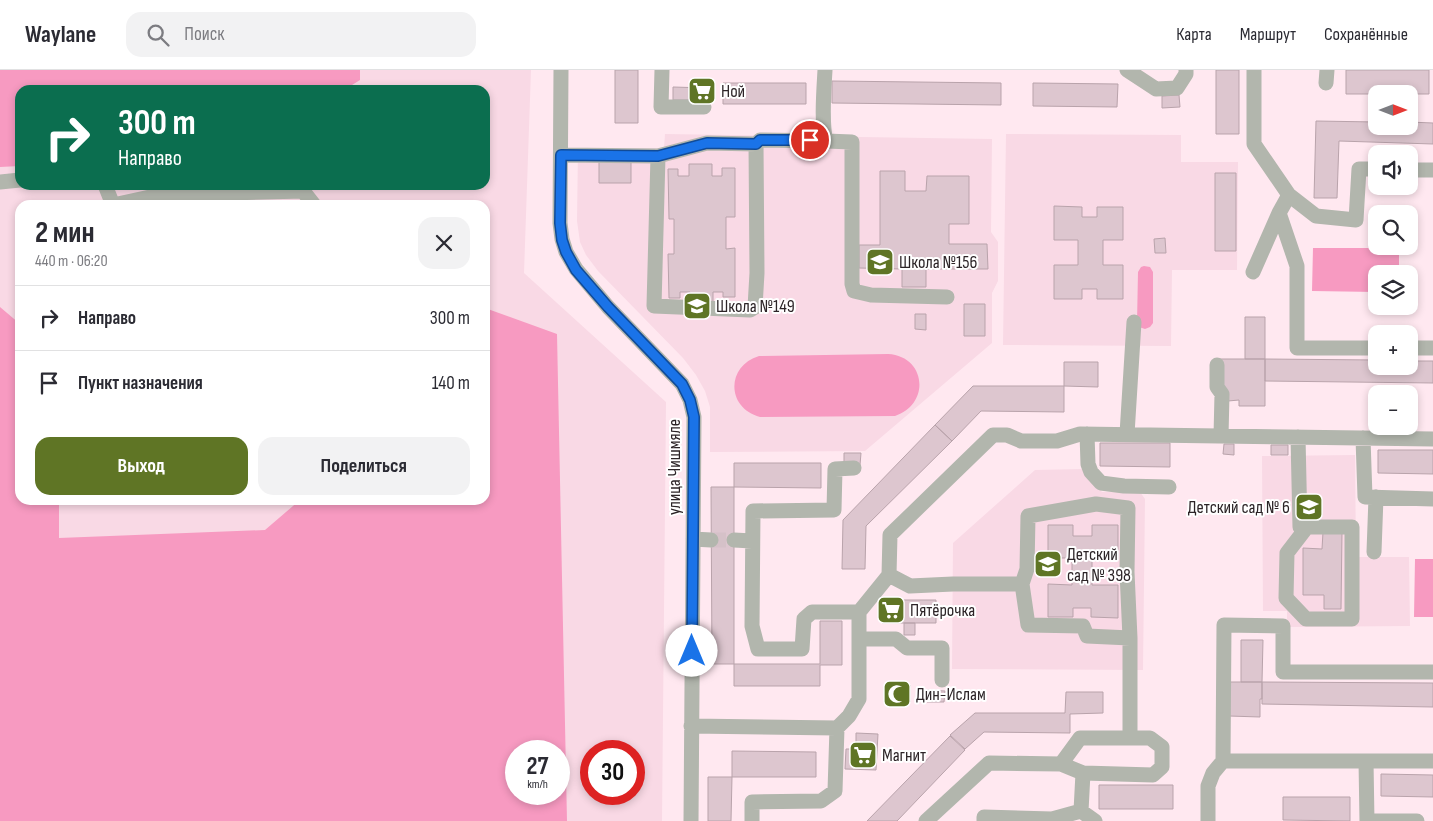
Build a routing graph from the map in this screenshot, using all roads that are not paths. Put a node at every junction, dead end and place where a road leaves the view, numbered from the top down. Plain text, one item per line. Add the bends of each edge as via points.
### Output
1 (561, 70) edge
2 (662, 70) edge
3 (825, 70) edge
4 (1127, 70) edge
5 (1186, 70) edge
6 (1254, 70) edge
7 (704, 107) dead end
8 (826, 141) junction
9 (756, 144) junction
10 (561, 155) junction
11 (658, 156) junction
12 (1368, 170) edge
13 (1418, 170) edge
14 (1433, 170) edge
15 (15, 180) edge
16 (0, 182) edge
17 (1289, 195) junction
18 (136, 200) edge
19 (310, 200) edge
20 (1278, 213) junction
21 (1253, 272) dead end
22 (947, 297) dead end
23 (1134, 322) dead end
24 (1368, 348) edge
25 (1418, 348) edge
26 (1433, 348) edge
27 (1217, 365) dead end
28 (1087, 434) junction
29 (1127, 434) junction
30 (1221, 436) junction
31 (1298, 437) junction
32 (1363, 438) junction
33 (1433, 439) edge
34 (854, 468) dead end
35 (1169, 486) dead end
36 (1376, 498) junction
37 (1433, 498) edge
38 (1307, 528) junction
39 (693, 539) junction
40 (711, 540) tunnel mouth
41 (734, 540) tunnel mouth
42 (752, 541) junction
43 (1374, 552) dead end
44 (889, 576) junction
45 (1022, 584) junction
46 (859, 612) junction
47 (1130, 638) junction
48 (859, 639) junction
49 (1433, 672) edge
50 (942, 680) dead end
51 (691, 726) junction
52 (837, 728) junction
53 (1130, 738) junction
54 (1223, 760) junction
55 (1366, 761) junction
56 (1433, 761) edge
57 (1061, 764) junction
58 (1083, 773) junction
59 (1081, 811) junction
60 (1052, 820) edge
61 (691, 821) edge
62 (752, 821) edge
63 (926, 821) edge
64 (984, 821) edge
65 (1094, 821) edge
66 (1208, 821) edge
67 (1417, 821) edge

1 - 10 street, улица Чишмяле
2 - 7 street via 661,107
3 - 8 street
4 - 5 street via 1156,89 1177,88
6 - 17 street via 1254,144
8 - 9 street via 760,140
8 - 22 street via 852,142 854,291 871,295
9 - 11 street via 707,143
9 - 11 street via 757,274 755,307 750,310 654,306
10 - 11 street
10 - 39 street, улица Чишмяле via 560,223 566,252 576,270 608,307 682,384 690,400 694,417
12 - 17 street via 1359,169 1356,220 1316,216
13 - 14 street
15 - 16 street
17 - 20 street
18 - 19 street via 159,195 303,191
20 - 21 street
20 - 24 street via 1297,266 1297,348
23 - 29 street
25 - 26 street
27 - 30 street via 1217,387 1222,394
28 - 29 street
28 - 35 street via 1088,464 1101,483
28 - 44 street via 1057,441 1021,441 1007,435 993,435 890,535
29 - 30 street
30 - 31 street
31 - 32 street
31 - 38 street via 1300,528
32 - 33 street
32 - 36 street via 1365,497
34 - 42 street via 834,468 834,510 753,511
36 - 37 street
36 - 43 street
38 - 38 street via 1352,527 1352,619 1306,619 1286,598 1287,553
39 - 40 street
39 - 51 street, улица Чишмяле
41 - 42 street
42 - 46 street via 752,626 758,649 802,649 804,619 812,612
44 - 45 street via 910,586
44 - 46 street
45 - 47 street via 1028,625 1084,626 1087,636
45 - 47 street via 1027,569 1028,516 1096,504 1128,508
46 - 48 street
47 - 53 street
48 - 50 street via 896,639 908,648 942,648
48 - 52 street via 859,698 849,716
49 - 54 street via 1283,672 1283,626 1224,625
51 - 52 street
51 - 61 street, улица Чишмяле
52 - 62 street via 835,791 821,801 752,802
53 - 57 street via 1080,738
53 - 58 street via 1150,738 1162,747 1162,767 1153,775
54 - 55 street
54 - 66 street via 1208,786
55 - 56 street
55 - 67 street via 1367,821
57 - 58 street
57 - 63 street via 988,763
58 - 59 street
59 - 60 street
59 - 65 street
60 - 64 street via 984,817

